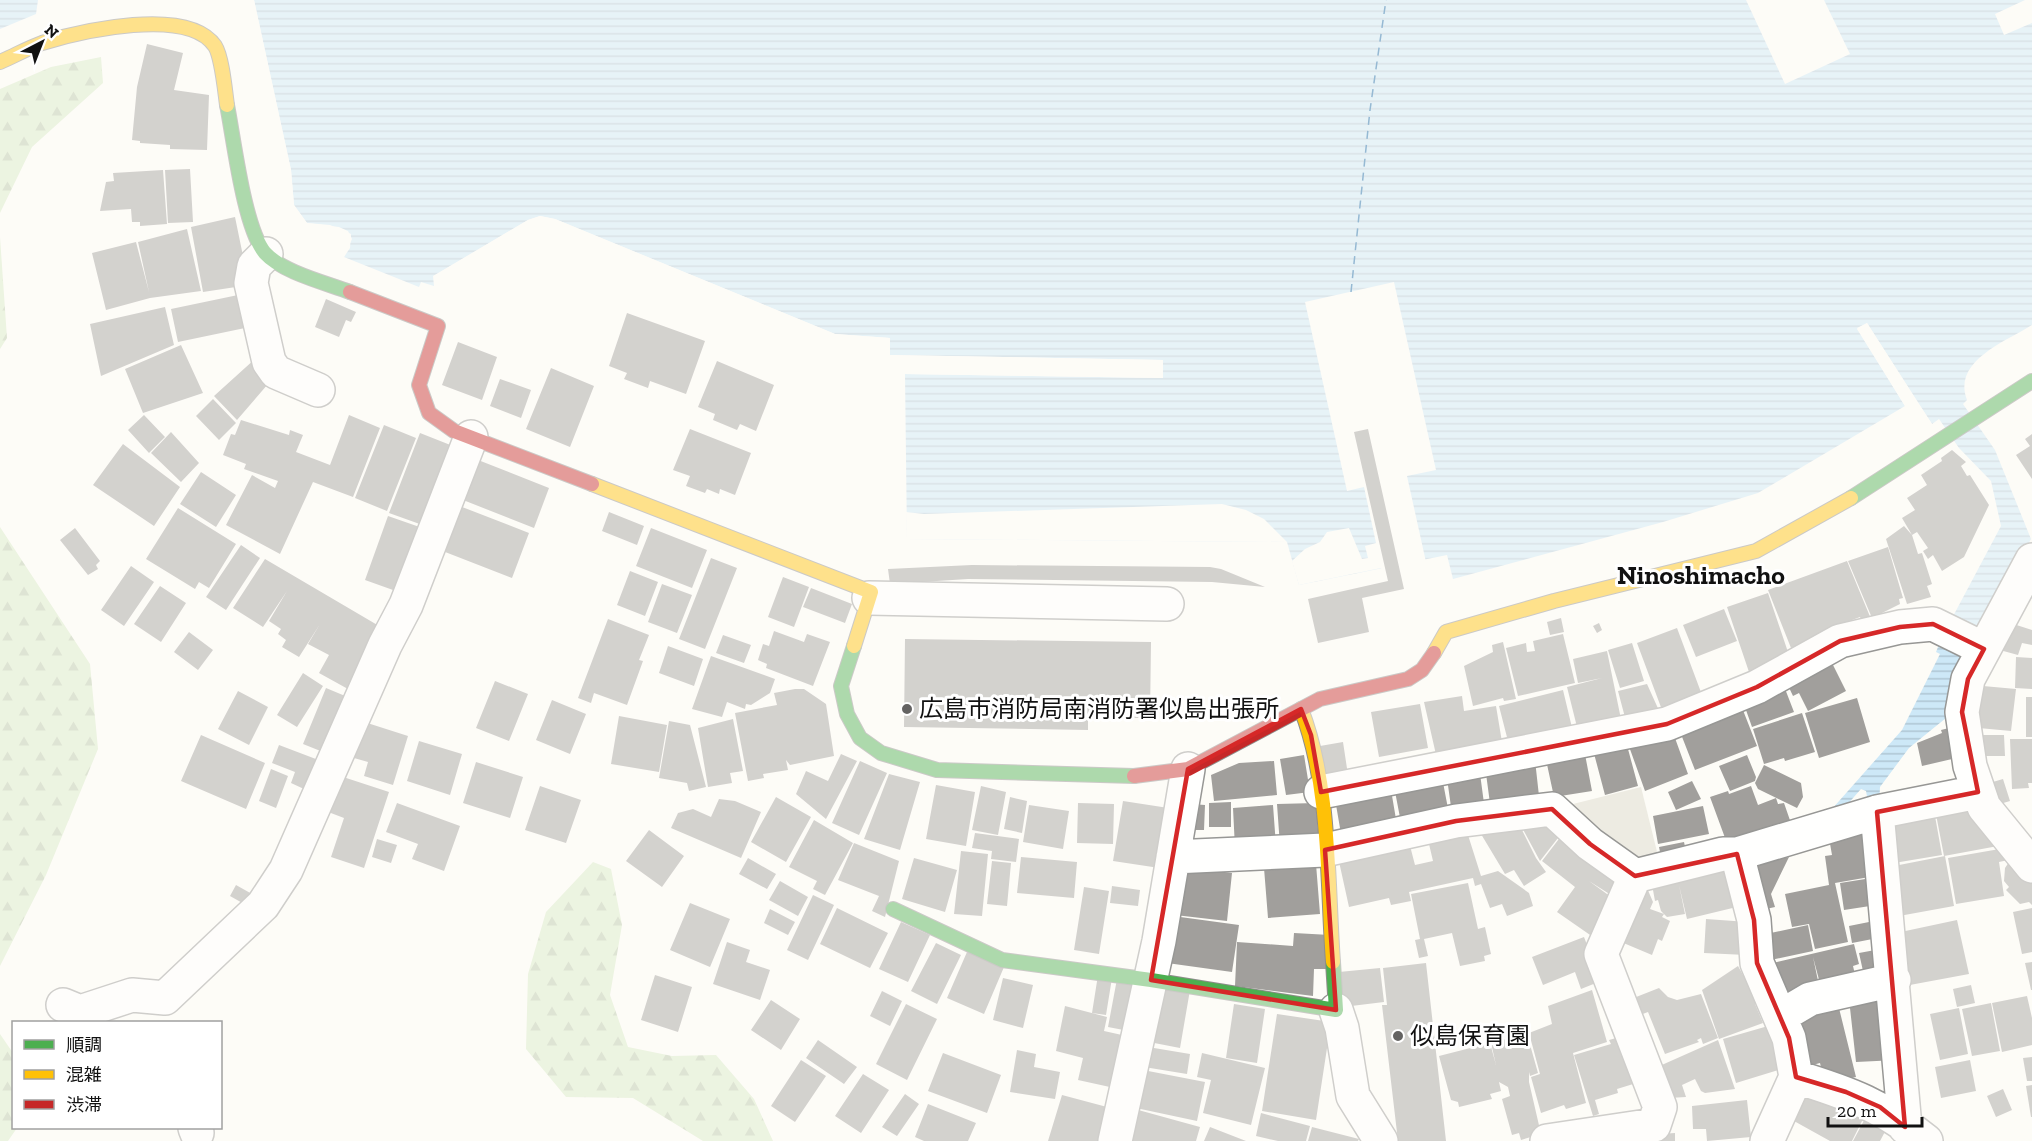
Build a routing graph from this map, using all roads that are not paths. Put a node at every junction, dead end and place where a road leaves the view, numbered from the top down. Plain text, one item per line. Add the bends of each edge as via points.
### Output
1 (0, 62) edge
2 (266, 254) junction
3 (2032, 381) edge
4 (318, 390) dead end
5 (471, 437) junction
6 (2032, 560) edge
7 (869, 598) junction
8 (1167, 604) dead end
9 (1980, 647) junction
10 (1301, 709) junction
11 (1188, 769) junction
12 (1321, 792) junction
13 (1978, 792) junction
14 (1878, 812) junction
15 (1325, 850) junction
16 (1737, 854) junction
17 (1173, 857) junction
18 (2032, 866) edge
19 (1635, 876) junction
20 (893, 909) dead end
21 (1151, 980) junction
22 (1894, 980) junction
23 (63, 1005) dead end
24 (168, 1010) edge
25 (1336, 1010) junction
26 (1781, 1016) junction
27 (1796, 1077) junction
28 (1916, 1134) edge
29 (1115, 1141) edge
30 (1381, 1141) edge
31 (1547, 1141) edge
32 (1767, 1141) edge

1 - 2 street via 41,44 112,26 170,26 204,34 216,47 248,210 257,240
2 - 4 street via 254,266 251,283 269,362 276,372
2 - 5 street via 283,266 438,326 419,385 429,413 454,431
3 - 10 street via 1830,512 1756,550 1446,632 1421,673 1320,699
5 - 7 street via 871,592
5 - 24 street via 406,605 285,870 263,905
6 - 9 street
7 - 8 street
7 - 11 street via 841,686 847,714 860,738 881,753 937,770 1132,776
9 - 12 street via 1933,624 1900,627 1840,641 1757,687 1667,724
9 - 13 street via 1968,679 1962,712
10 - 11 street
10 - 12 street via 1311,735
11 - 17 street
12 - 15 street
13 - 14 street
13 - 18 street via 1984,807
14 - 16 street
14 - 22 street
15 - 17 street
15 - 19 street via 1456,821 1552,808 1590,844
15 - 25 street
16 - 19 street
16 - 26 street via 1754,920 1757,963
17 - 21 street
19 - 31 street via 1601,954 1660,1107 1658,1118 1654,1125
20 - 21 street via 1002,960
21 - 25 street
21 - 29 street
22 - 26 street via 1810,999
22 - 28 street
23 - 24 street via 80,1012 132,995
25 - 30 street via 1353,1096
26 - 27 street
27 - 28 street via 1880,1107
27 - 32 street

